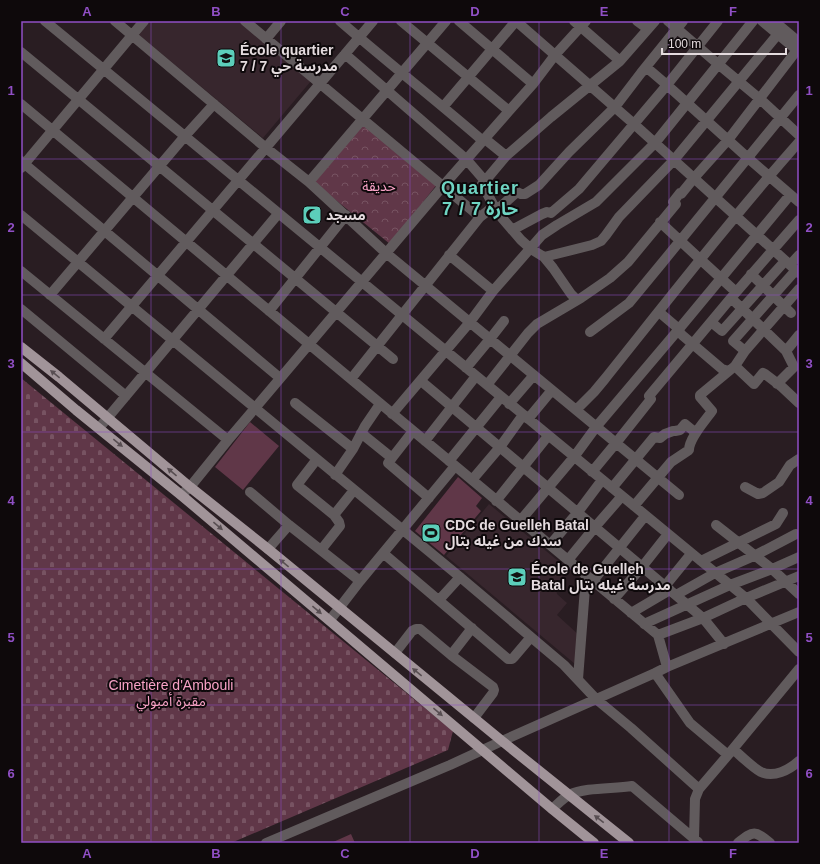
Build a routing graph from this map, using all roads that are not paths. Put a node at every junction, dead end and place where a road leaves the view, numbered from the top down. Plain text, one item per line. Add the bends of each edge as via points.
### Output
1 (45, 21) edge
2 (116, 21) edge
3 (144, 21) edge
4 (245, 21) edge
5 (281, 21) edge
6 (340, 21) edge
7 (373, 21) edge
8 (401, 21) edge
9 (446, 21) edge
10 (459, 21) edge
11 (516, 21) edge
12 (637, 21) edge
13 (655, 21) edge
14 (668, 21) edge
15 (718, 21) edge
16 (753, 21) edge
17 (762, 21) edge
18 (774, 21) edge
19 (581, 23) edge
20 (680, 25) edge
21 (648, 30) junction
22 (778, 34) junction
23 (132, 35) junction
24 (359, 38) junction
25 (266, 39) junction
26 (427, 43) junction
27 (698, 46) junction
28 (798, 48) edge
29 (492, 49) junction
30 (21, 52) edge
31 (345, 54) junction
32 (555, 55) junction
33 (620, 60) junction
34 (718, 64) junction
35 (646, 67) junction
36 (103, 69) junction
37 (401, 73) junction
38 (468, 78) junction
39 (739, 82) junction
40 (320, 84) junction
41 (533, 84) junction
42 (589, 85) junction
43 (667, 85) junction
44 (387, 90) junction
45 (799, 95) edge
46 (78, 99) junction
47 (760, 99) junction
48 (687, 103) junction
49 (21, 104) edge
50 (214, 104) junction
51 (443, 107) junction
52 (615, 107) junction
53 (509, 112) junction
54 (780, 118) junction
55 (362, 119) junction
56 (706, 121) junction
57 (634, 124) junction
58 (52, 130) junction
59 (799, 135) edge
60 (185, 136) junction
61 (484, 140) junction
62 (728, 140) junction
63 (799, 142) edge
64 (655, 143) junction
65 (266, 148) junction
66 (506, 156) junction
67 (748, 158) junction
68 (466, 159) junction
69 (674, 160) junction
70 (22, 164) edge
71 (159, 166) junction
72 (769, 176) junction
73 (694, 178) junction
74 (238, 180) junction
75 (485, 181) junction
76 (309, 182) junction
77 (443, 186) junction
78 (790, 195) junction
79 (716, 197) junction
80 (133, 198) junction
81 (799, 202) edge
82 (495, 208) junction
83 (213, 210) junction
84 (278, 214) junction
85 (21, 215) edge
86 (346, 215) junction
87 (736, 216) junction
88 (480, 217) junction
89 (799, 220) edge
90 (660, 222) junction
91 (512, 230) junction
92 (105, 231) junction
93 (758, 235) junction
94 (680, 241) junction
95 (186, 242) junction
96 (253, 244) junction
97 (320, 248) junction
98 (531, 249) junction
99 (773, 250) junction
100 (386, 253) junction
101 (799, 255) edge
102 (449, 256) junction
103 (544, 257) junction
104 (700, 260) junction
105 (78, 262) junction
106 (793, 267) edge
107 (21, 271) edge
108 (751, 274) junction
109 (158, 276) junction
110 (227, 276) junction
111 (721, 278) junction
112 (295, 279) junction
113 (362, 282) junction
114 (426, 285) junction
115 (763, 286) junction
116 (799, 288) edge
117 (493, 291) junction
118 (50, 295) junction
119 (734, 295) junction
120 (774, 295) junction
121 (576, 300) junction
122 (132, 306) junction
123 (21, 309) edge
124 (198, 309) junction
125 (742, 309) junction
126 (788, 310) junction
127 (269, 311) junction
128 (336, 312) junction
129 (660, 312) junction
130 (402, 315) junction
131 (752, 320) junction
132 (504, 321) dead end
133 (470, 322) junction
134 (711, 322) junction
135 (679, 329) junction
136 (764, 330) junction
137 (590, 332) dead end
138 (799, 335) edge
139 (104, 339) junction
140 (490, 339) junction
141 (173, 340) junction
142 (309, 344) junction
143 (693, 344) junction
144 (377, 346) junction
145 (21, 347) edge
146 (445, 351) junction
147 (745, 351) junction
148 (786, 351) junction
149 (511, 356) junction
150 (392, 359) dead end
151 (21, 363) edge
152 (466, 368) junction
153 (732, 368) junction
154 (146, 373) junction
155 (534, 375) junction
156 (476, 376) junction
157 (280, 378) junction
158 (351, 379) junction
159 (421, 381) junction
160 (777, 384) junction
161 (487, 385) junction
162 (552, 390) junction
163 (126, 396) junction
164 (501, 397) junction
165 (799, 402) edge
166 (295, 403) dead end
167 (380, 404) junction
168 (510, 404) junction
169 (452, 407) junction
170 (255, 408) junction
171 (576, 410) junction
172 (392, 414) junction
173 (526, 417) junction
174 (108, 418) junction
175 (476, 427) junction
176 (596, 427) junction
177 (99, 428) junction
178 (413, 431) junction
179 (361, 433) junction
180 (696, 433) junction
181 (548, 436) junction
182 (228, 440) junction
183 (425, 441) junction
184 (616, 443) junction
185 (500, 447) junction
186 (353, 449) junction
187 (574, 457) junction
188 (317, 458) junction
189 (392, 458) junction
190 (636, 459) junction
191 (799, 459) edge
192 (452, 464) junction
193 (523, 467) junction
194 (592, 472) junction
195 (335, 474) junction
196 (658, 478) junction
197 (472, 480) junction
198 (602, 480) junction
199 (190, 487) junction
200 (745, 487) dead end
201 (548, 488) junction
202 (612, 488) junction
203 (354, 490) junction
204 (250, 492) dead end
205 (181, 494) junction
206 (679, 495) dead end
207 (622, 496) junction
208 (429, 498) junction
209 (496, 501) junction
210 (634, 506) junction
211 (578, 512) junction
212 (783, 513) dead end
213 (334, 515) junction
214 (645, 516) junction
215 (520, 521) junction
216 (288, 525) junction
217 (716, 525) dead end
218 (595, 527) junction
219 (403, 530) junction
220 (668, 534) junction
221 (796, 534) dead end
222 (739, 543) junction
223 (550, 545) junction
224 (620, 548) junction
225 (268, 549) junction
226 (321, 550) junction
227 (383, 553) junction
228 (691, 554) junction
229 (754, 556) junction
230 (799, 557) edge
231 (568, 560) junction
232 (701, 561) junction
233 (642, 567) junction
234 (772, 569) junction
235 (715, 573) junction
236 (799, 576) edge
237 (460, 577) junction
238 (589, 578) junction
239 (360, 581) junction
240 (786, 582) junction
241 (730, 585) junction
242 (671, 591) junction
243 (799, 594) edge
244 (746, 598) junction
245 (614, 599) junction
246 (439, 600) junction
247 (688, 605) junction
248 (339, 608) junction
249 (799, 612) edge
250 (631, 613) junction
251 (703, 618) junction
252 (330, 620) junction
253 (644, 624) junction
254 (771, 624) junction
255 (472, 628) junction
256 (658, 635) junction
257 (531, 637) junction
258 (724, 644) junction
259 (799, 652) edge
260 (394, 653) junction
261 (451, 655) junction
262 (667, 667) junction
263 (799, 669) edge
264 (655, 673) junction
265 (578, 679) junction
266 (431, 683) junction
267 (420, 697) junction
268 (596, 699) junction
269 (474, 718) junction
270 (502, 741) junction
271 (483, 750) junction
272 (730, 752) junction
273 (797, 766) edge
274 (698, 789) junction
275 (569, 795) junction
276 (552, 809) junction
277 (697, 841) edge
278 (266, 843) edge
279 (594, 843) edge
280 (630, 843) edge
281 (738, 843) edge
282 (770, 843) edge

1 - 36 street
2 - 23 street
3 - 23 street
4 - 25 street
5 - 25 street
6 - 24 street
7 - 24 street
8 - 26 street
9 - 26 street
10 - 29 street
11 - 29 street
11 - 32 street
12 - 21 street
13 - 21 street
14 - 20 street
15 - 27 street
16 - 34 street
17 - 22 street
18 - 28 street
19 - 32 street
19 - 33 street
20 - 27 street
20 - 35 street
21 - 33 street
22 - 28 street
22 - 39 street
23 - 36 street
23 - 50 street
24 - 31 street
24 - 37 street
25 - 40 street
26 - 37 street
26 - 38 street
27 - 34 street
27 - 43 street
28 - 47 street
29 - 38 street
29 - 41 street
30 - 46 street
31 - 40 street
31 - 44 street
32 - 41 street
32 - 42 street
33 - 42 street
34 - 39 street
34 - 48 street
35 - 43 street
35 - 52 street
36 - 46 street
36 - 60 street
37 - 44 street
37 - 51 street
38 - 51 street
38 - 53 street
39 - 47 street
39 - 56 street
40 - 55 street
40 - 65 street
41 - 53 street
42 - 52 street
42 - 66 street
43 - 48 street
43 - 57 street
44 - 55 street
44 - 68 street
45 - 54 street
46 - 58 street
46 - 71 street
47 - 54 street
47 - 62 street
48 - 56 street
48 - 64 street
49 - 58 street
50 - 60 street
50 - 65 street
51 - 61 street
52 - 57 street
52 - 82 street via 539,185 525,194 517,192 499,208
53 - 61 street
54 - 59 street
54 - 67 street
55 - 76 street
55 - 77 street
56 - 62 street
56 - 69 street
57 - 64 street
57 - 91 street via 579,189 551,213 542,214
58 - 70 street
58 - 80 street
60 - 71 street
60 - 74 street
61 - 66 street
61 - 68 street
62 - 67 street
62 - 73 street
63 - 72 street
64 - 69 street
64 - 98 street via 596,202 542,235
65 - 74 street
65 - 76 street
66 - 75 street
67 - 72 street
67 - 79 street
68 - 75 street
68 - 77 street
69 - 73 street
69 - 103 street via 619,217 601,241
70 - 92 street
71 - 80 street
71 - 83 street
72 - 78 street
72 - 87 street
73 - 79 street
73 - 90 street
74 - 83 street
74 - 84 street
75 - 82 street via 482,184
76 - 86 street
77 - 88 street
77 - 100 street
78 - 81 street
78 - 93 street
79 - 87 street
79 - 94 street
80 - 92 street
80 - 95 street
82 - 88 street
82 - 91 street
83 - 95 street
83 - 96 street
84 - 96 street
84 - 97 street
85 - 105 street
86 - 97 street
86 - 100 street
87 - 93 street
87 - 104 street
88 - 102 street
89 - 99 street
90 - 94 street
90 - 121 street via 628,262 610,278
91 - 98 street
92 - 105 street
92 - 109 street
93 - 99 street
93 - 111 street
94 - 104 street
94 - 137 street via 629,302
95 - 109 street
95 - 110 street
96 - 110 street
96 - 112 street
97 - 112 street
97 - 113 street
98 - 103 street
98 - 117 street
99 - 106 street
99 - 108 street
100 - 113 street
100 - 114 street
101 - 106 street
102 - 114 street
102 - 117 street
103 - 121 street
104 - 111 street
104 - 129 street
105 - 118 street
105 - 122 street
106 - 115 street
106 - 120 street
107 - 118 street
108 - 115 street
108 - 119 street
109 - 122 street
109 - 124 street
110 - 124 street
110 - 127 street
111 - 119 street
111 - 135 street
112 - 127 street
112 - 128 street
113 - 128 street
113 - 130 street
114 - 130 street
114 - 133 street
115 - 120 street
115 - 125 street
116 - 126 street
117 - 133 street
118 - 139 street
119 - 125 street
119 - 134 street
120 - 126 street
120 - 131 street
121 - 149 street via 536,324
122 - 139 street
122 - 141 street
123 - 163 street
124 - 141 street
124 - 157 street
125 - 131 street
125 - 134 street via 722,331
126 - 136 street
127 - 142 street
128 - 142 street
128 - 144 street
129 - 135 street
129 - 171 street
130 - 144 street
130 - 146 street
131 - 136 street
131 - 147 street via 733,341
132 - 140 street
133 - 140 street
133 - 146 street
134 - 143 street
135 - 143 street
135 - 176 street
136 - 147 street
136 - 148 street
138 - 148 street
139 - 154 street
140 - 149 street
140 - 152 street
141 - 154 street
141 - 170 street
142 - 157 street
142 - 158 street
143 - 153 street via 722,368
143 - 184 street via 649,396 651,399
144 - 150 street
144 - 158 street
174 -> 145 main road
146 - 152 street
146 - 159 street
147 - 153 street
148 - 160 street via 794,367
149 - 155 street
149 - 161 street
151 - 177 main road
152 - 156 street
153 - 160 street via 754,384 763,373
153 - 180 street via 700,395 712,411
154 - 163 street
154 - 182 street
155 - 162 street
155 - 168 street
156 - 161 street
156 - 169 street
157 - 170 street
158 - 167 street
159 - 169 street
159 - 172 street
160 - 165 street
161 - 164 street
162 - 171 street
162 - 173 street
163 - 174 street
164 - 168 street
164 - 175 street
166 - 186 street
167 - 172 street
167 - 179 street
168 - 173 street
169 - 175 street
169 - 183 street
170 - 182 street
170 - 188 street
171 - 176 street
172 - 178 street
173 - 181 street
173 - 185 street
174 - 177 street
199 -> 174 main road
175 - 185 street
175 - 192 street
176 - 184 street
176 - 187 street
177 -> 205 main road
178 - 183 street
178 - 189 street
179 - 186 street
179 - 189 street
180 - 190 street via 685,424 680,430 660,438 654,437
180 - 196 street via 689,450 671,462
181 - 187 street
181 - 193 street
182 - 199 street
183 - 192 street
184 - 190 street
184 - 194 street
185 - 193 street
185 - 197 street
186 - 195 street
187 - 194 street
187 - 201 street
188 - 195 street
188 - 213 street via 297,485
189 - 208 street via 388,463
190 - 196 street
190 - 202 street
191 - 200 street via 790,465 779,482 763,493 758,494
192 - 197 street
192 - 208 street
193 - 201 street
193 - 209 street
194 - 198 street
195 - 203 street
196 - 206 street
196 - 210 street
197 - 209 street
198 - 202 street
198 - 211 street
199 - 205 street
199 - 225 main road
201 - 211 street
201 - 215 street
202 - 207 street
203 - 213 street
203 - 219 street
204 - 216 street
205 -> 252 main road
207 - 210 street
207 - 218 street
208 - 219 street
209 - 215 street
210 - 214 street
211 - 218 street
211 - 223 street
212 - 222 street via 776,524
213 - 226 street via 340,526
214 - 220 street
214 - 224 street
215 - 223 street
216 - 225 street
216 - 226 street
217 - 222 street
218 - 224 street
218 - 231 street
219 - 227 street
219 - 237 street
220 - 228 street
220 - 233 street
221 - 229 street
222 - 229 street
222 - 232 street
223 - 231 street
224 - 233 street
224 - 238 street
248 -> 225 main road
226 - 239 street
227 - 239 street
227 - 246 street
228 - 232 street
228 - 242 street
229 - 234 street
229 - 235 street
230 - 234 street
231 - 238 street
232 - 235 street
233 - 242 street
233 - 245 street
234 - 240 street
234 - 241 street
235 - 241 street
235 - 242 street
236 - 240 street
237 - 246 street
237 - 257 street
238 - 245 street
238 - 265 street
239 - 248 street
240 - 243 street
240 - 244 street
241 - 244 street
241 - 247 street
242 - 247 street
242 - 250 street
244 - 251 street
244 - 254 street
245 - 250 street
246 - 255 street
247 - 251 street
247 - 253 street
248 - 252 street
248 - 260 main road
249 - 254 street
250 - 253 street
251 - 256 street
251 - 258 street
252 - 267 main road
253 - 256 street
254 - 258 street
254 - 259 street
255 - 257 street via 512,659
255 - 261 street
256 - 262 street
257 - 265 street
258 - 262 street
260 - 261 street via 416,629
266 -> 260 main road
261 - 269 street via 493,687 493,693
262 - 264 street
263 - 272 street
264 - 268 street
264 - 272 street via 690,723
265 - 268 street
266 - 267 main road
266 - 269 main road
267 -> 271 main road
268 - 270 street
268 - 274 street
269 - 270 main road
270 - 271 street
270 - 275 main road
271 - 276 main road
271 - 278 street
272 - 273 street via 761,772 771,774
272 - 274 street
274 - 277 street via 695,799
275 - 276 street
275 - 277 street via 601,788 632,786
280 -> 275 main road
276 - 279 main road
281 - 282 street via 753,833

